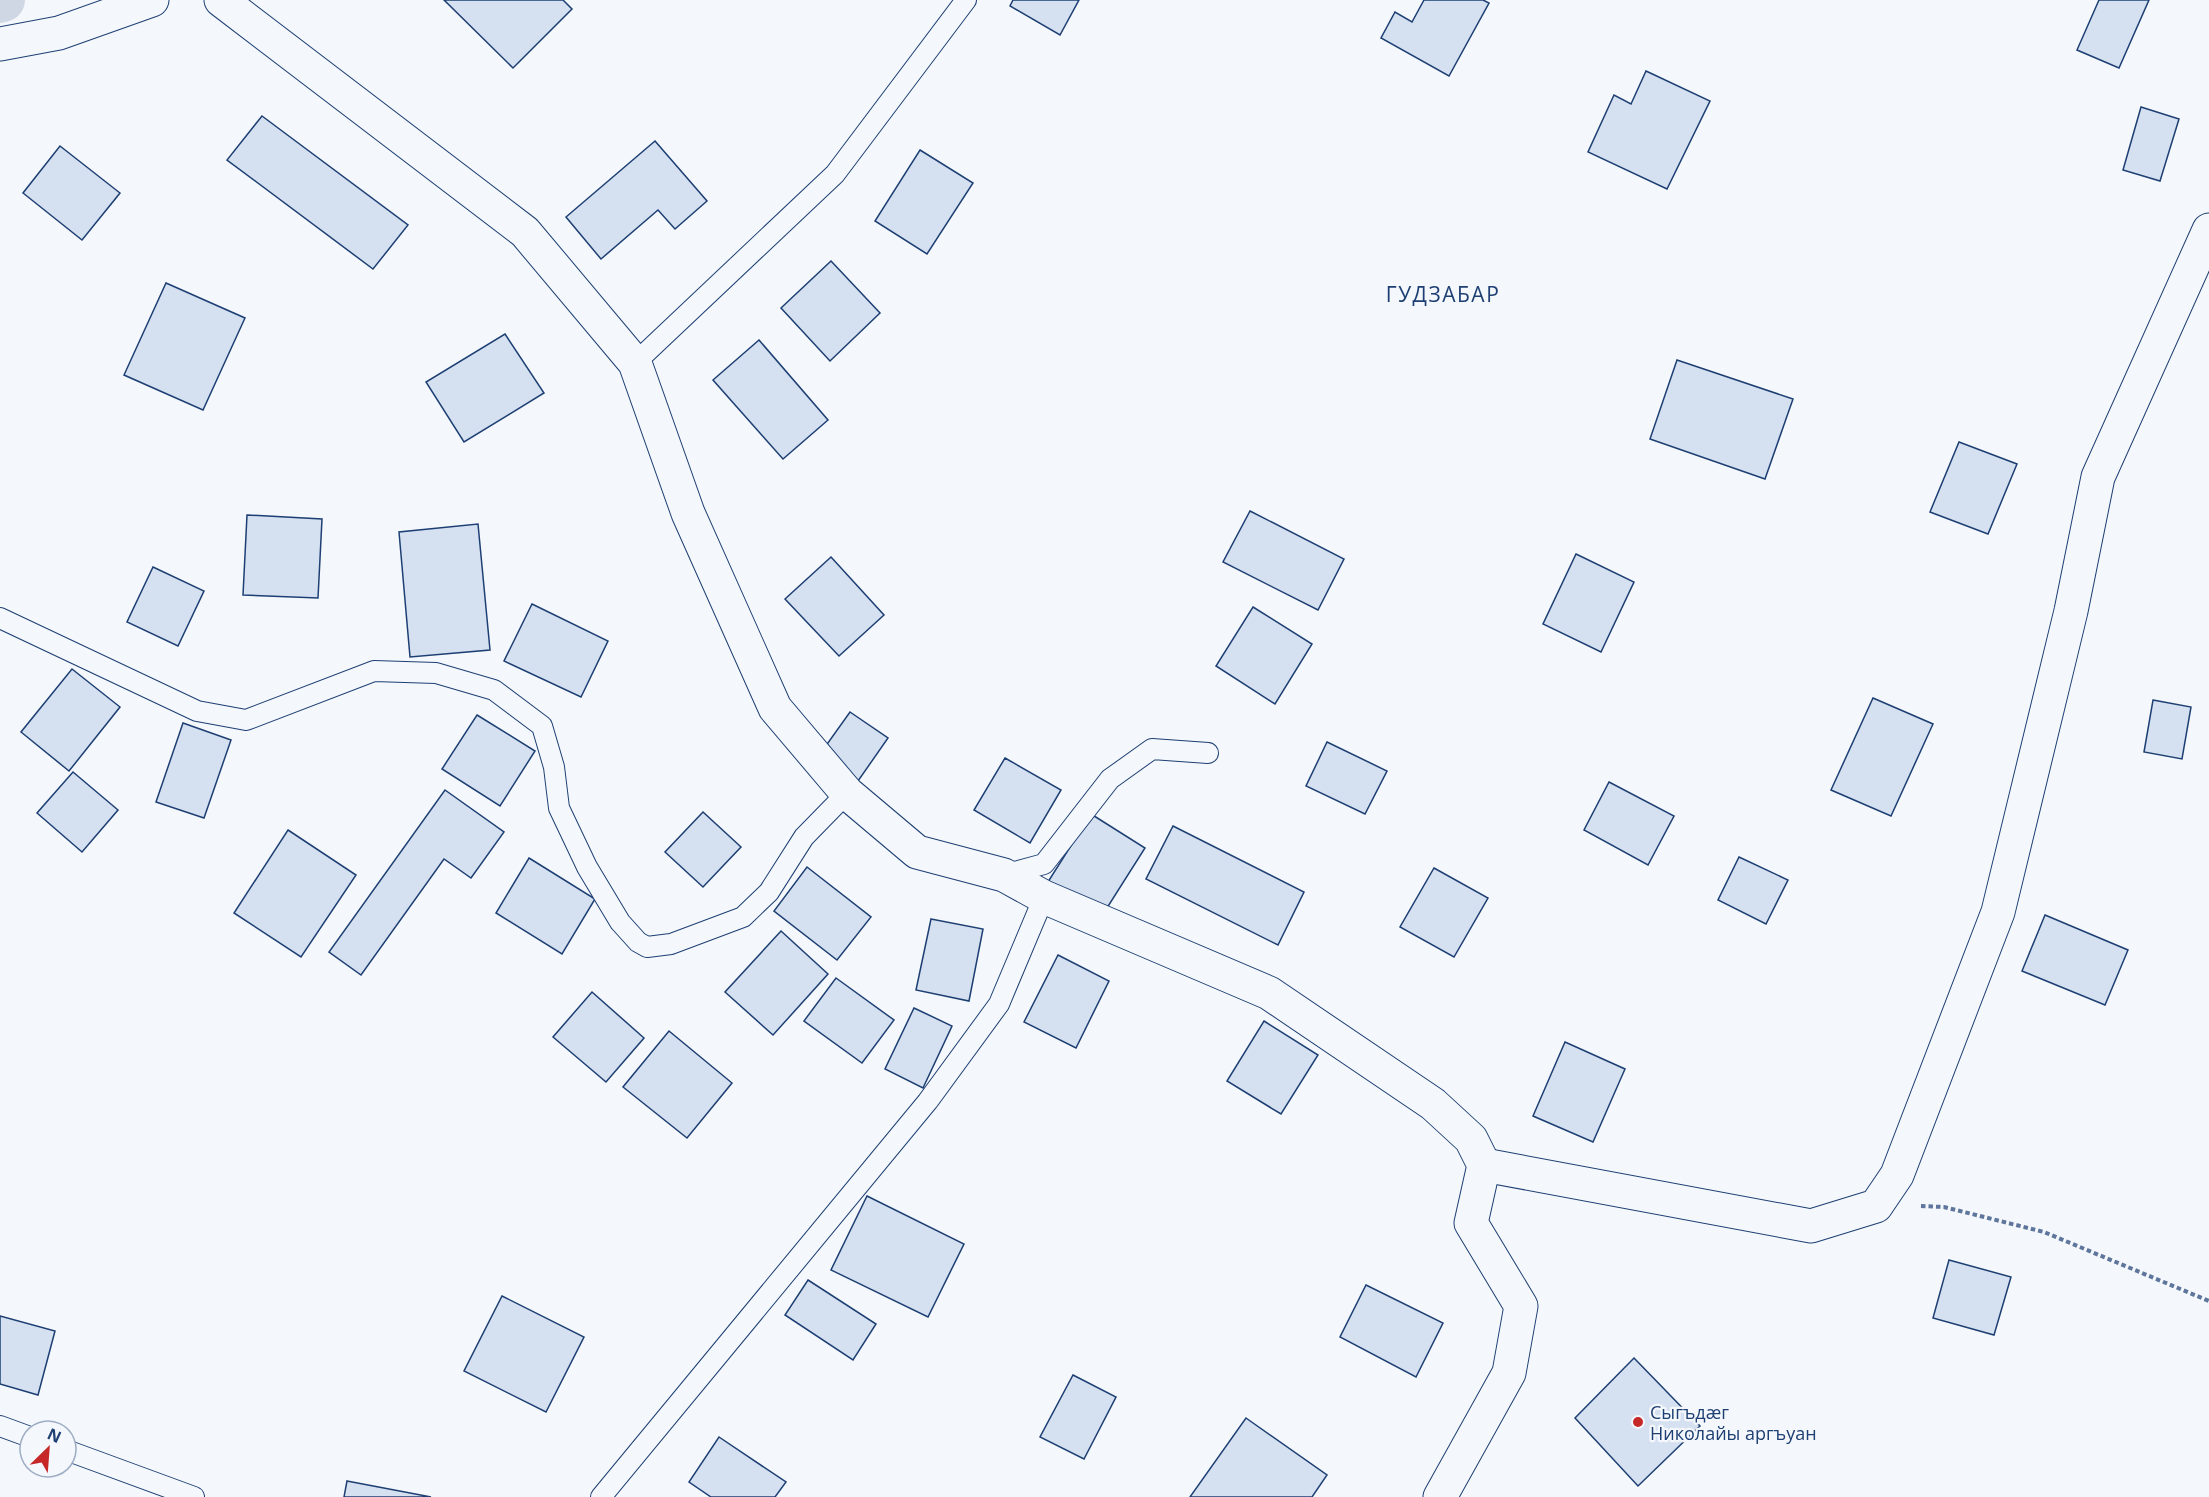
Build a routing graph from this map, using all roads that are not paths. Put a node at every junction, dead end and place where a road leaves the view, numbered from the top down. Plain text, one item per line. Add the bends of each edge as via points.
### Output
1 (152, 0) edge
2 (221, 0) edge
3 (966, 0) edge
4 (2, 47) edge
5 (2209, 230) edge
6 (635, 363) junction
7 (0, 618) edge
8 (1208, 753) dead end
9 (847, 793) junction
10 (1004, 875) junction
11 (1044, 897) junction
12 (1484, 1165) junction
13 (0, 1426) edge
14 (18, 1433) edge
15 (78, 1454) edge
16 (194, 1497) edge
17 (601, 1497) edge
18 (1440, 1497) edge

1 - 4 street via 59,33
2 - 6 street via 525,232
3 - 6 lane via 836,174
5 - 12 street via 2098,477 2071,611 1998,912 1897,1175 1876,1206 1811,1226
6 - 9 street via 688,513 775,708
7 - 9 lane via 196,711 246,720 374,671 436,673 494,690 542,726 554,768 559,808 587,867 620,922 647,947 679,941 743,917 768,892 804,837
8 - 10 lane via 1152,749 1110,779 1044,864
9 - 10 street via 917,852
10 - 11 street
11 - 12 street via 1269,993 1433,1104 1471,1139
11 - 17 lane via 999,1004 964,1053
12 - 18 street via 1471,1223 1521,1306 1509,1373
13 - 14 lane
15 - 16 lane

